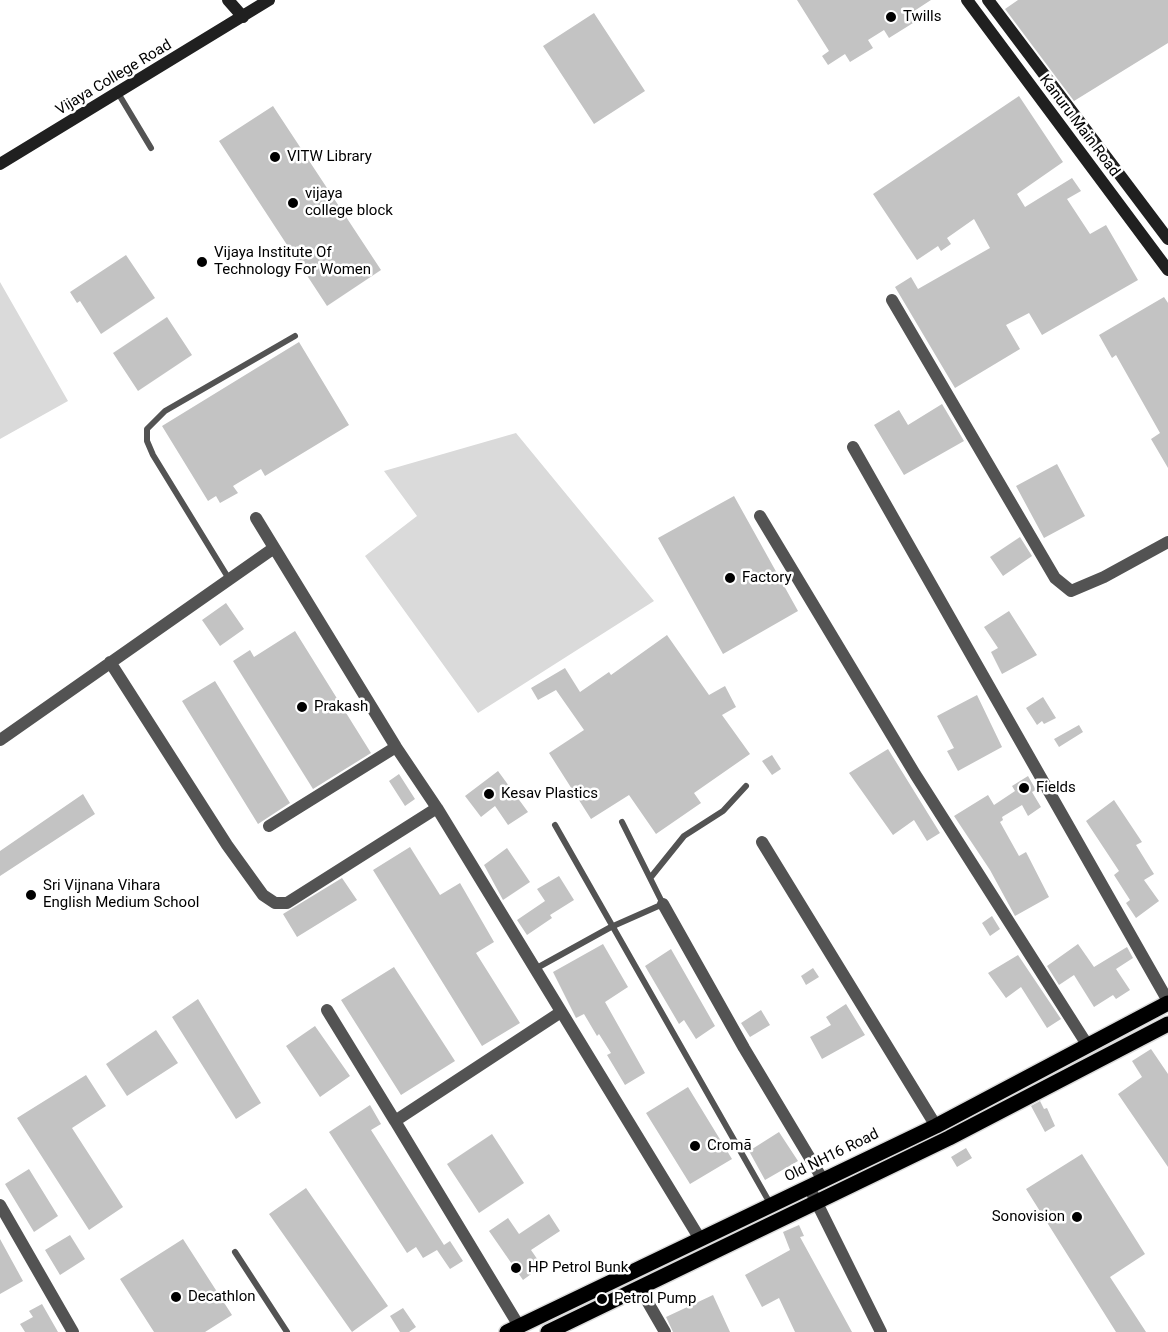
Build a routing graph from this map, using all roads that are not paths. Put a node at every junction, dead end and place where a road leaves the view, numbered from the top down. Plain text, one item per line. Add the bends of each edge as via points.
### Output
1 (228, 0) edge
2 (269, 0) edge
3 (967, 0) edge
4 (990, 1) edge
5 (243, 17) junction
6 (118, 93) junction
7 (151, 148) dead end
8 (0, 164) edge
9 (1112, 165) junction
10 (1097, 175) junction
11 (1168, 239) edge
12 (1168, 270) edge
13 (892, 300) dead end
14 (295, 336) dead end
15 (853, 447) dead end
16 (760, 516) dead end
17 (256, 518) dead end
18 (1168, 542) edge
19 (274, 548) junction
20 (230, 579) junction
21 (110, 662) junction
22 (0, 740) edge
23 (396, 747) junction
24 (746, 786) dead end
25 (437, 808) junction
26 (622, 822) dead end
27 (555, 825) dead end
28 (269, 826) dead end
29 (762, 842) dead end
30 (651, 877) junction
31 (663, 904) junction
32 (611, 927) junction
33 (535, 969) junction
34 (1168, 1002) edge
35 (327, 1010) dead end
36 (561, 1012) junction
37 (1168, 1024) edge
38 (1088, 1046) junction
39 (395, 1121) junction
40 (936, 1126) junction
41 (823, 1180) junction
42 (809, 1187) junction
43 (816, 1203) junction
44 (0, 1205) edge
45 (771, 1205) junction
46 (700, 1239) junction
47 (235, 1252) dead end
48 (639, 1287) junction
49 (513, 1329) edge
50 (73, 1332) edge
51 (287, 1332) edge
52 (548, 1332) edge
53 (664, 1332) edge
54 (881, 1332) edge

1 - 5 main road
2 - 5 main road
3 - 10 main road, Kanuru Main Road
4 - 9 main road, Kanuru Main Road
5 - 6 main road, Vijaya College Road
6 - 7 lane
6 - 8 main road, Vijaya College Road
9 - 10 main road
9 - 11 main road, Kanuru Main Road
10 - 12 main road, Kanuru Main Road
13 - 18 street via 1055,578 1071,591
14 - 20 lane via 165,411 147,429 153,455
15 - 34 street
16 - 38 street via 915,774
17 - 19 street
19 - 20 street
19 - 23 street
20 - 21 street
21 - 22 street
21 - 25 street via 227,845 263,895 275,903 287,903
23 - 25 street
23 - 28 street
24 - 30 lane via 723,811 684,836
25 - 33 street
26 - 30 lane
27 - 32 lane
29 - 40 street
30 - 31 lane
31 - 32 lane
31 - 41 street
32 - 33 lane
32 - 45 lane
33 - 36 street
34 - 38 main road, Old NH16 Road
35 - 39 street
36 - 39 street
36 - 46 street
37 - 43 main road
38 - 40 main road, Old NH16 Road
39 - 49 street
40 - 41 main road, Old NH16 Road
41 - 42 main road, Old NH16 Road
42 - 43 street
42 - 45 main road, Old NH16 Road
43 - 48 main road
43 - 54 street
44 - 50 street
45 - 46 main road, Old NH16 Road
46 - 49 main road, Old NH16 Road
47 - 51 lane
48 - 52 main road
48 - 53 street

